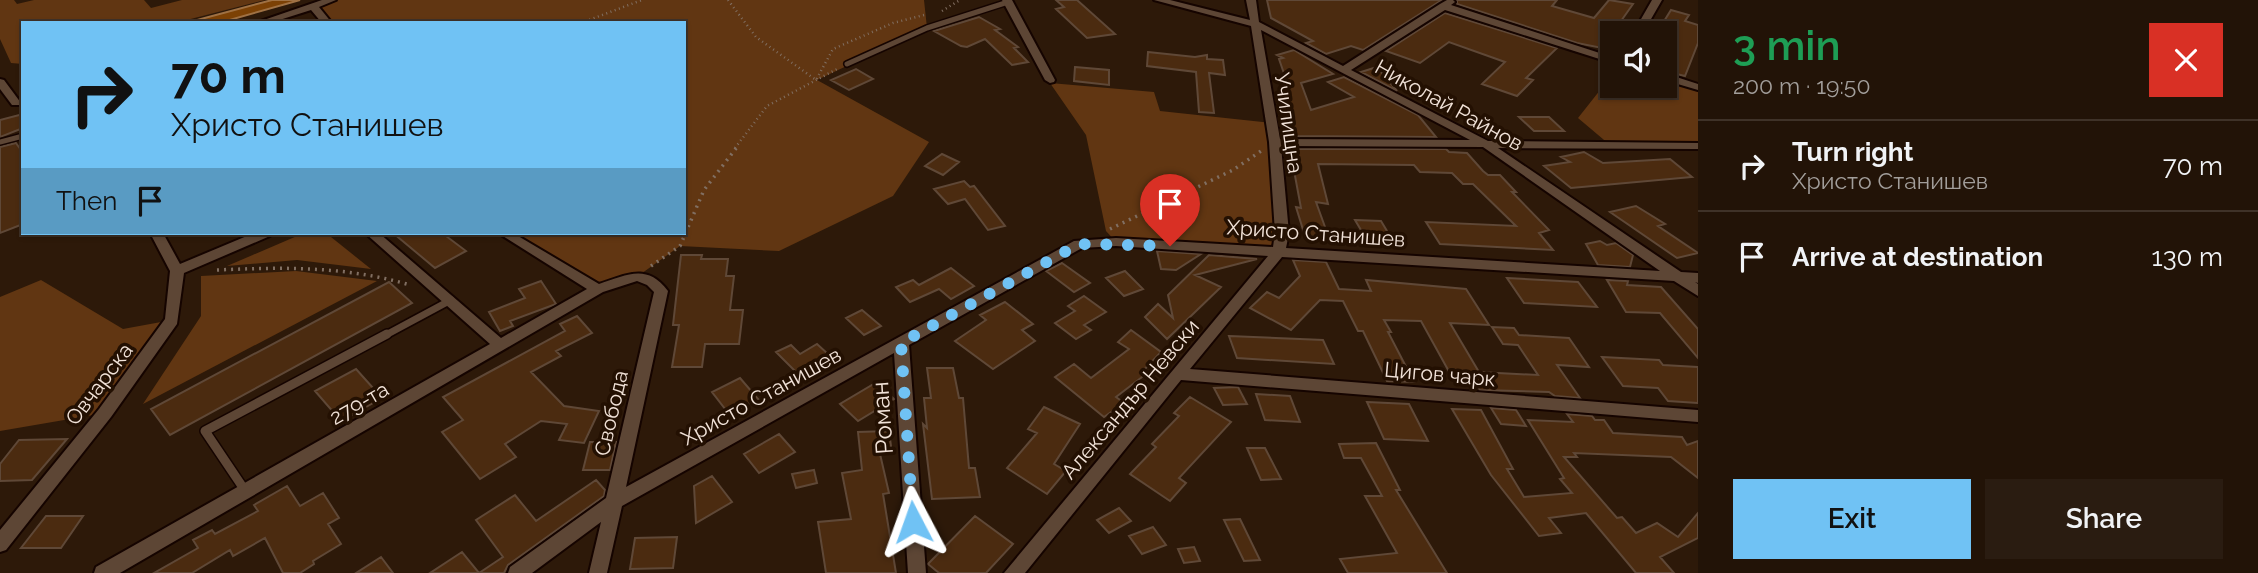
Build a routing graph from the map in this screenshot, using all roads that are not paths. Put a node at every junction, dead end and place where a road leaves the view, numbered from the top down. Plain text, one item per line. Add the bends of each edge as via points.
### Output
1 (331, 0) edge
2 (1158, 0) edge
3 (1251, 0) edge
4 (1453, 0) edge
5 (1657, 0) edge
6 (1007, 1) edge
7 (313, 6) junction
8 (1443, 6) junction
9 (266, 21) edge
10 (325, 21) edge
11 (1645, 21) edge
12 (1256, 24) junction
13 (1600, 56) edge
14 (847, 64) road end
15 (1345, 69) junction
16 (1050, 80) dead end
17 (1677, 80) edge
18 (0, 82) edge
19 (1698, 87) edge
20 (16, 100) edge
21 (0, 108) edge
22 (21, 137) edge
23 (0, 142) edge
24 (1275, 142) junction
25 (1484, 143) junction
26 (1698, 146) edge
27 (158, 235) edge
28 (260, 235) edge
29 (373, 235) edge
30 (507, 235) edge
31 (1279, 251) junction
32 (177, 271) junction
33 (638, 276) joint
34 (1682, 278) junction
35 (1698, 278) edge
36 (598, 289) junction
37 (1698, 291) edge
38 (452, 300) junction
39 (901, 343) junction
40 (500, 346) junction
41 (1179, 374) junction
42 (1698, 416) edge
43 (246, 492) junction
44 (612, 503) junction
45 (0, 544) edge
46 (103, 573) edge
47 (517, 573) edge
48 (598, 573) edge
49 (917, 573) edge
50 (1013, 573) edge

1 - 7 street
2 - 12 street, Николай Райнов
3 - 12 street, Училищна
4 - 8 street
5 - 11 street
6 - 14 lane
6 - 16 street
7 - 9 street
7 - 10 street
8 - 13 street
8 - 15 street
12 - 15 street, Николай Райнов
12 - 24 street, Училищна
15 - 25 street, Николай Райнов
17 - 19 street
18 - 20 street
20 - 21 street
22 - 23 lane
24 - 25 street
24 - 31 street, Училищна via 1282,233
25 - 26 street
25 - 34 street, Николай Райнов
27 - 32 street
28 - 32 street
29 - 38 street
30 - 36 street
31 - 34 street, Христо Станишев
31 - 39 street, Христо Станишев via 1079,244
31 - 41 street, Александър Невски
32 - 45 street, Овчарска via 172,320
33 - 36 street, 279-та
33 - 44 street, Свобода via 661,291
34 - 35 street, Христо Станишев
34 - 37 street, Николай Райнов
36 - 40 street, 279-та
38 - 40 street
38 - 43 lane via 205,431
39 - 44 street, Христо Станишев
39 - 49 street, Роман
40 - 43 street, 279-та
41 - 42 street, Цигов чарк
41 - 50 street, Александър Невски
43 - 46 street, 279-та
44 - 47 street, Христо Станишев
44 - 48 street, Свобода

